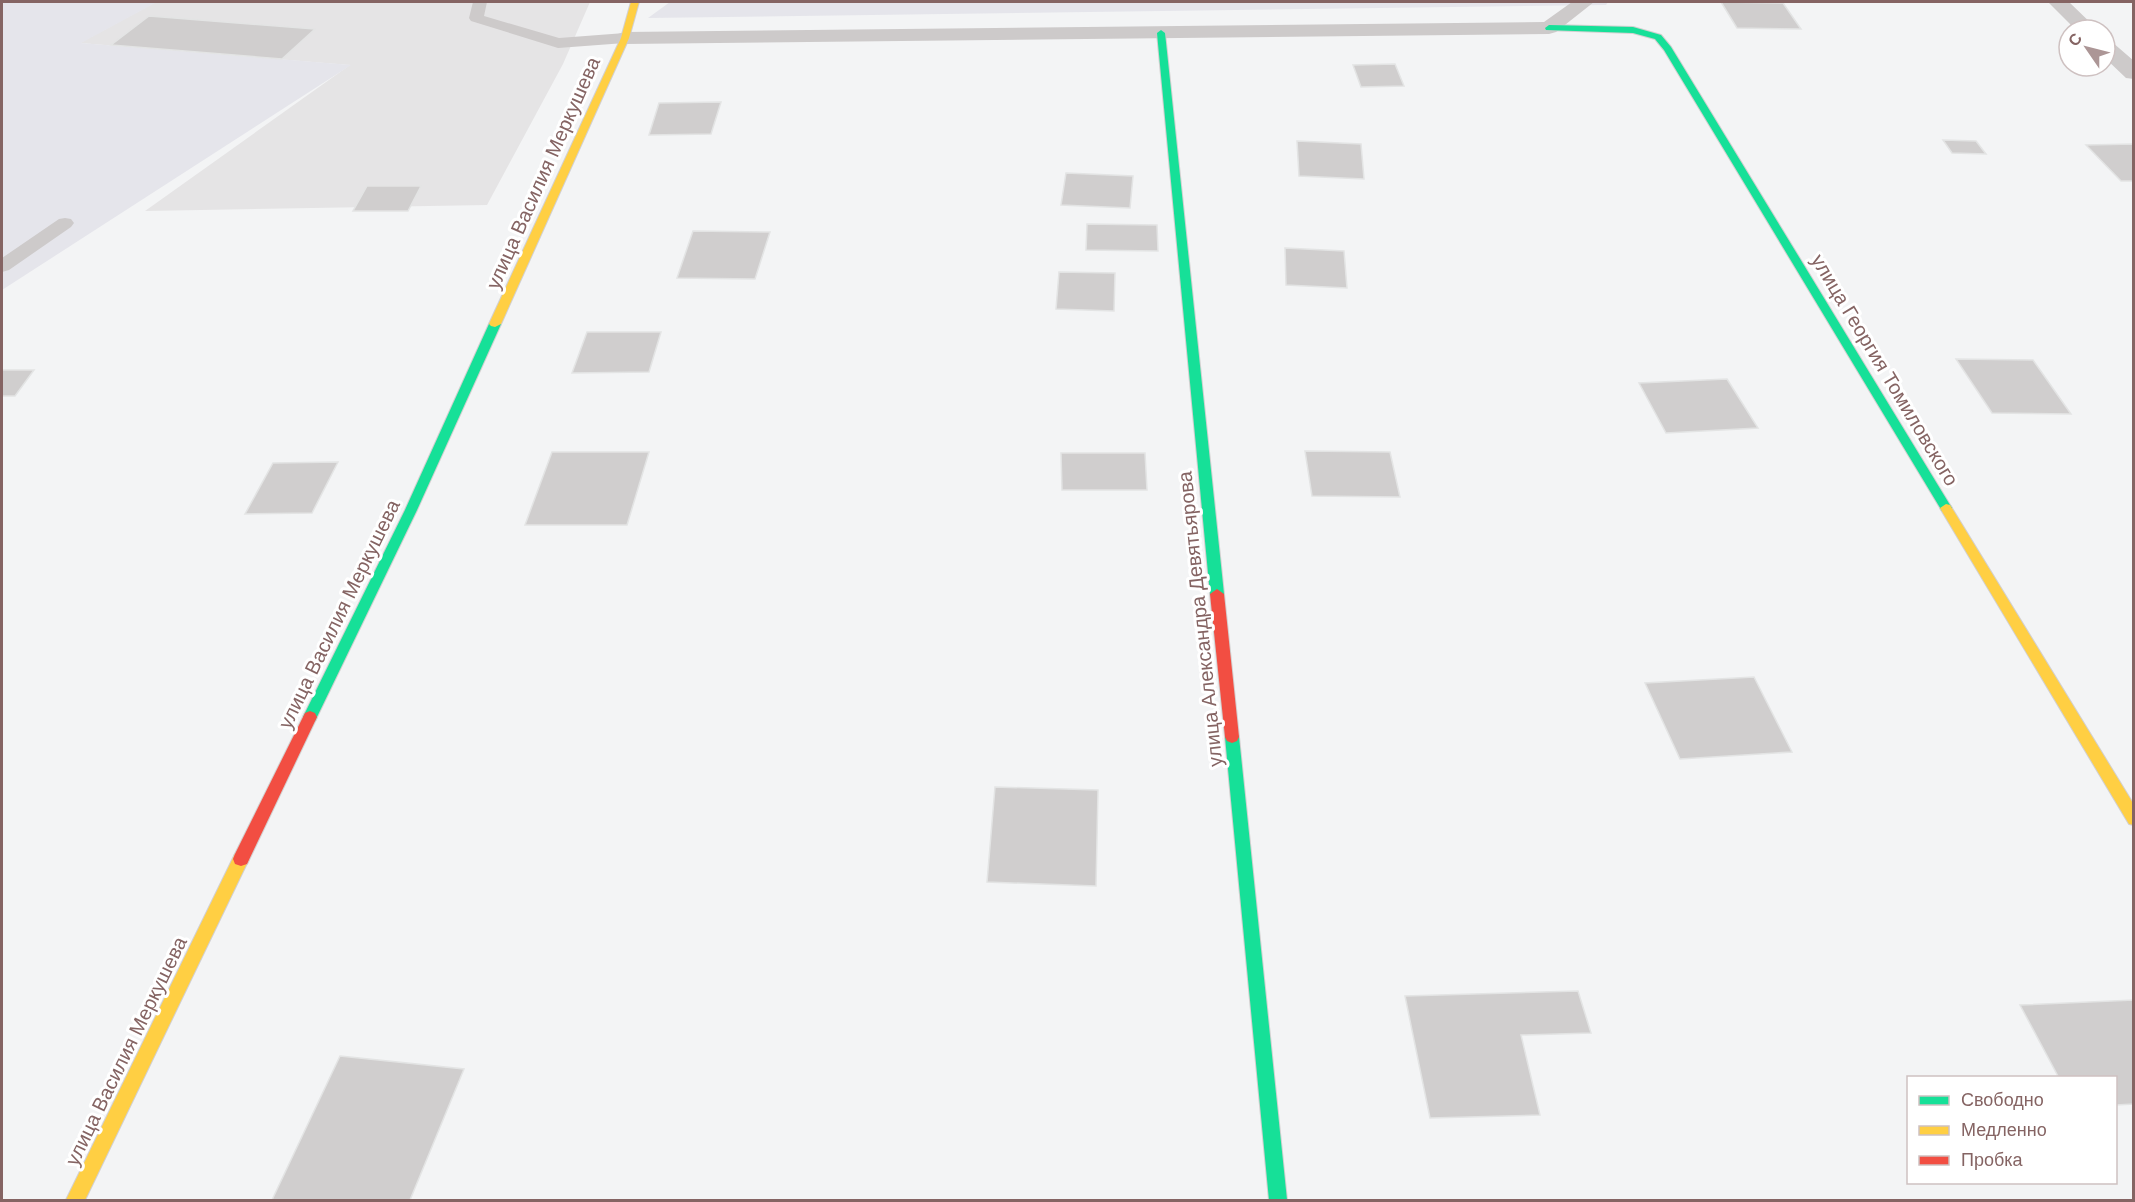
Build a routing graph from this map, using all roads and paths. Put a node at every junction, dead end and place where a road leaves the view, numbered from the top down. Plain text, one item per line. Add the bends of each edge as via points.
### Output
1 (480, 2) edge
2 (635, 2) edge
3 (1584, 2) edge
4 (2058, 2) edge
5 (2075, 18) edge
6 (1549, 28) junction
7 (1161, 33) junction
8 (625, 38) junction
9 (2117, 58) edge
10 (2133, 73) edge
11 (65, 223) dead end
12 (2, 266) edge
13 (2133, 819) edge
14 (75, 1200) edge
15 (1278, 1200) edge

1 - 8 lane via 476,18 558,43
2 - 8 street, улица Василия Меркушева
3 - 6 street
4 - 5 street
6 - 7 street
6 - 13 street, улица Георгия Томиловского via 1633,30 1658,38 1668,49
7 - 8 street
7 - 15 street, улица Александра Девятьярова
8 - 14 street, улица Василия Меркушева via 411,510
9 - 10 street
11 - 12 lane

